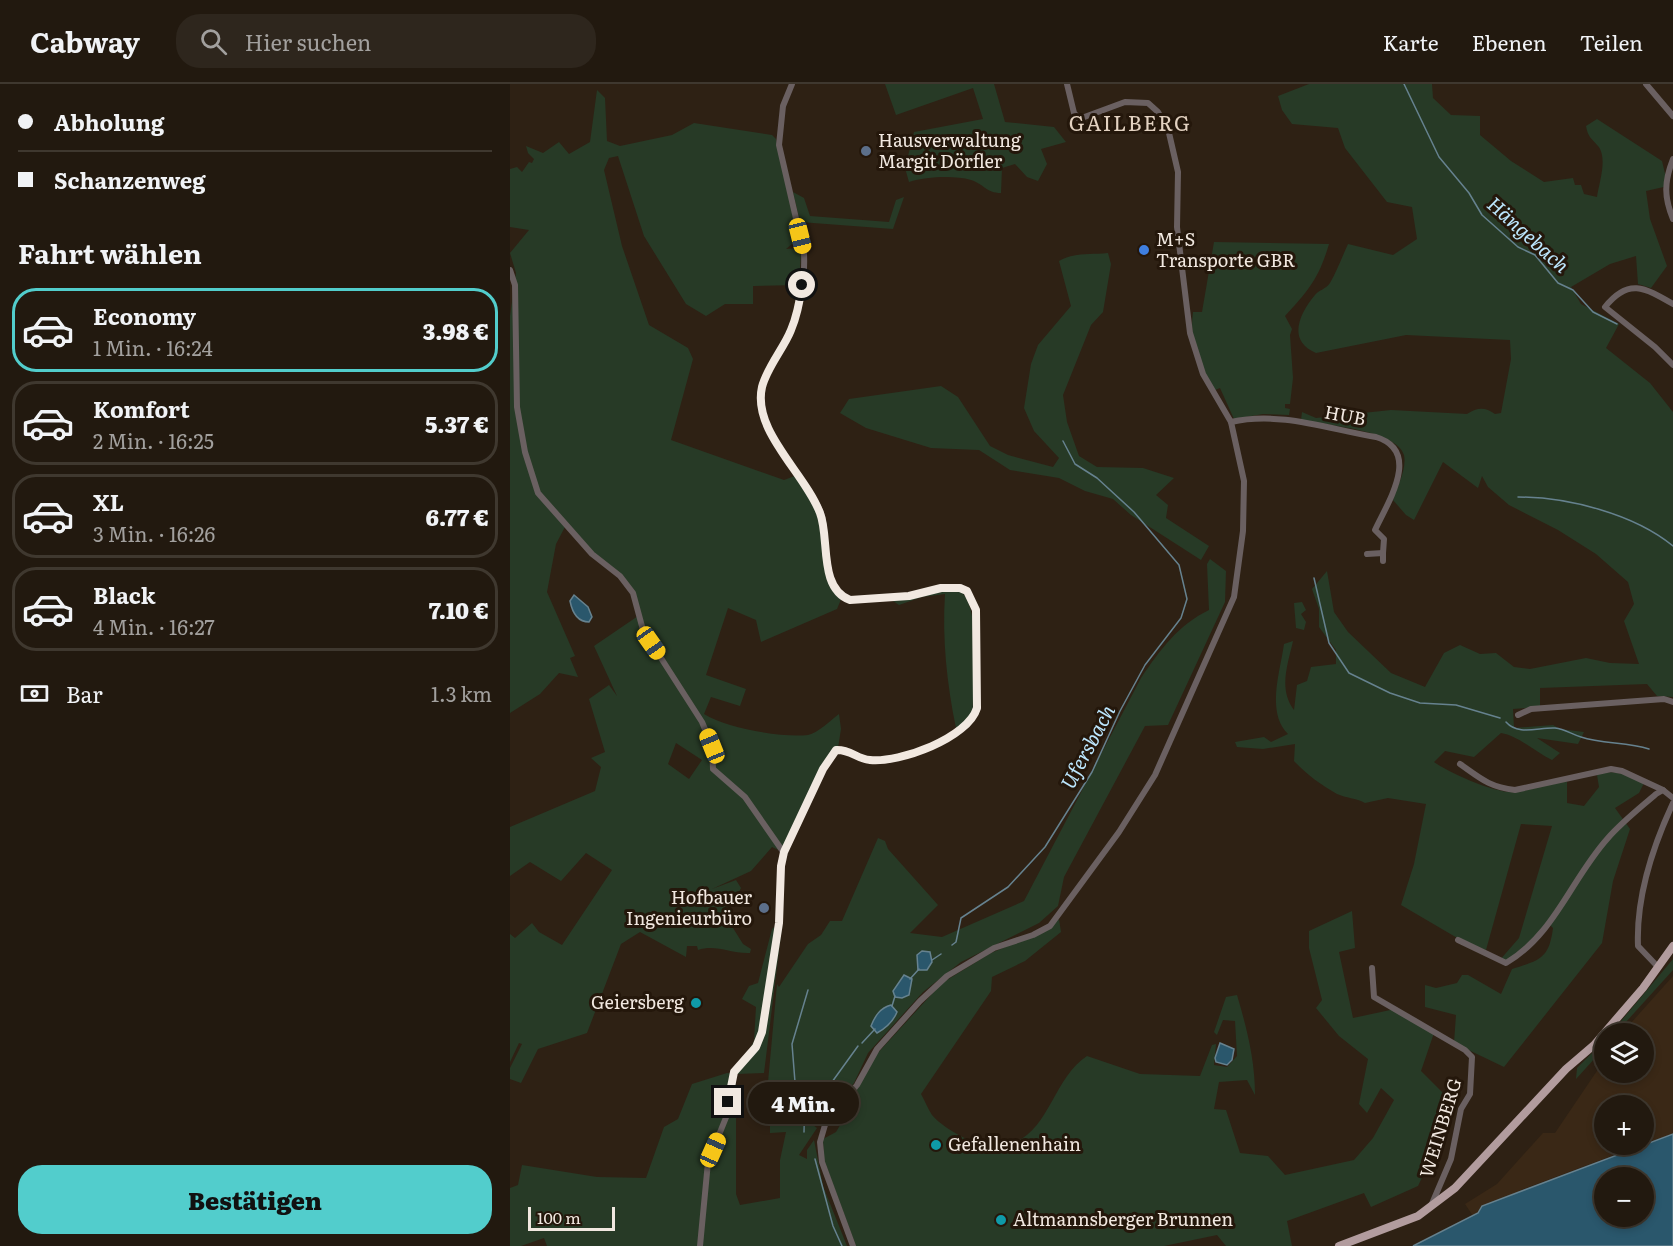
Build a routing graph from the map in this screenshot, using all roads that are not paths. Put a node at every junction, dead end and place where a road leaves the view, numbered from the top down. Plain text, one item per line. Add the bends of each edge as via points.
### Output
1 (792, 84) edge
2 (1067, 84) edge
3 (1646, 84) edge
4 (1673, 116) edge
5 (1673, 159) edge
6 (1673, 219) edge
7 (510, 270) edge
8 (1673, 303) edge
9 (1673, 365) edge
10 (1231, 422) junction
11 (1383, 553) junction
12 (1367, 554) dead end
13 (1383, 561) dead end
14 (1673, 701) edge
15 (1518, 715) dead end
16 (1460, 764) dead end
17 (1663, 790) junction
18 (1673, 798) edge
19 (1673, 802) edge
20 (784, 852) junction
21 (1458, 940) dead end
22 (1673, 946) edge
23 (1658, 967) junction
24 (1372, 968) dead end
25 (1431, 1207) junction
26 (700, 1246) edge
27 (853, 1246) edge
28 (1339, 1246) edge

1 - 20 street via 783,106 779,145 805,270 792,329 762,387 763,418 820,513 831,579 843,597 894,598 941,588 967,591 976,610 977,708 965,727 908,757 869,760 845,749 836,750
2 - 10 street via 1074,113 1082,119 1125,102 1148,103 1154,106 1169,133 1178,172 1177,227 1196,354
3 - 4 street
5 - 6 street via 1665,188
7 - 20 street via 515,285 517,407 538,494 633,593 643,630 702,722 712,746 713,769 745,797
8 - 9 street via 1646,288 1629,287 1605,307
10 - 11 street, HUB via 1278,417 1388,440 1396,448 1401,465 1375,530 1384,539
10 - 27 street via 1244,481 1240,569 1234,597 1155,775 1050,926 994,948 947,976 877,1049 857,1085 825,1125 820,1142 822,1162
11 - 12 street
11 - 13 street
14 - 15 street via 1531,709
16 - 17 street via 1489,786 1499,788 1515,790 1611,769
17 - 18 street
17 - 21 street via 1608,838 1542,935 1523,953 1506,963 1499,962
19 - 23 street via 1656,846 1639,911 1638,946
20 - 26 street via 779,923 762,1032 756,1047 734,1072 727,1115 708,1162
22 - 23 main road
23 - 25 main road via 1594,1045 1566,1069 1462,1182
24 - 25 street, WEINBERG via 1374,997 1472,1057 1470,1094 1461,1109 1451,1159
25 - 28 main road

